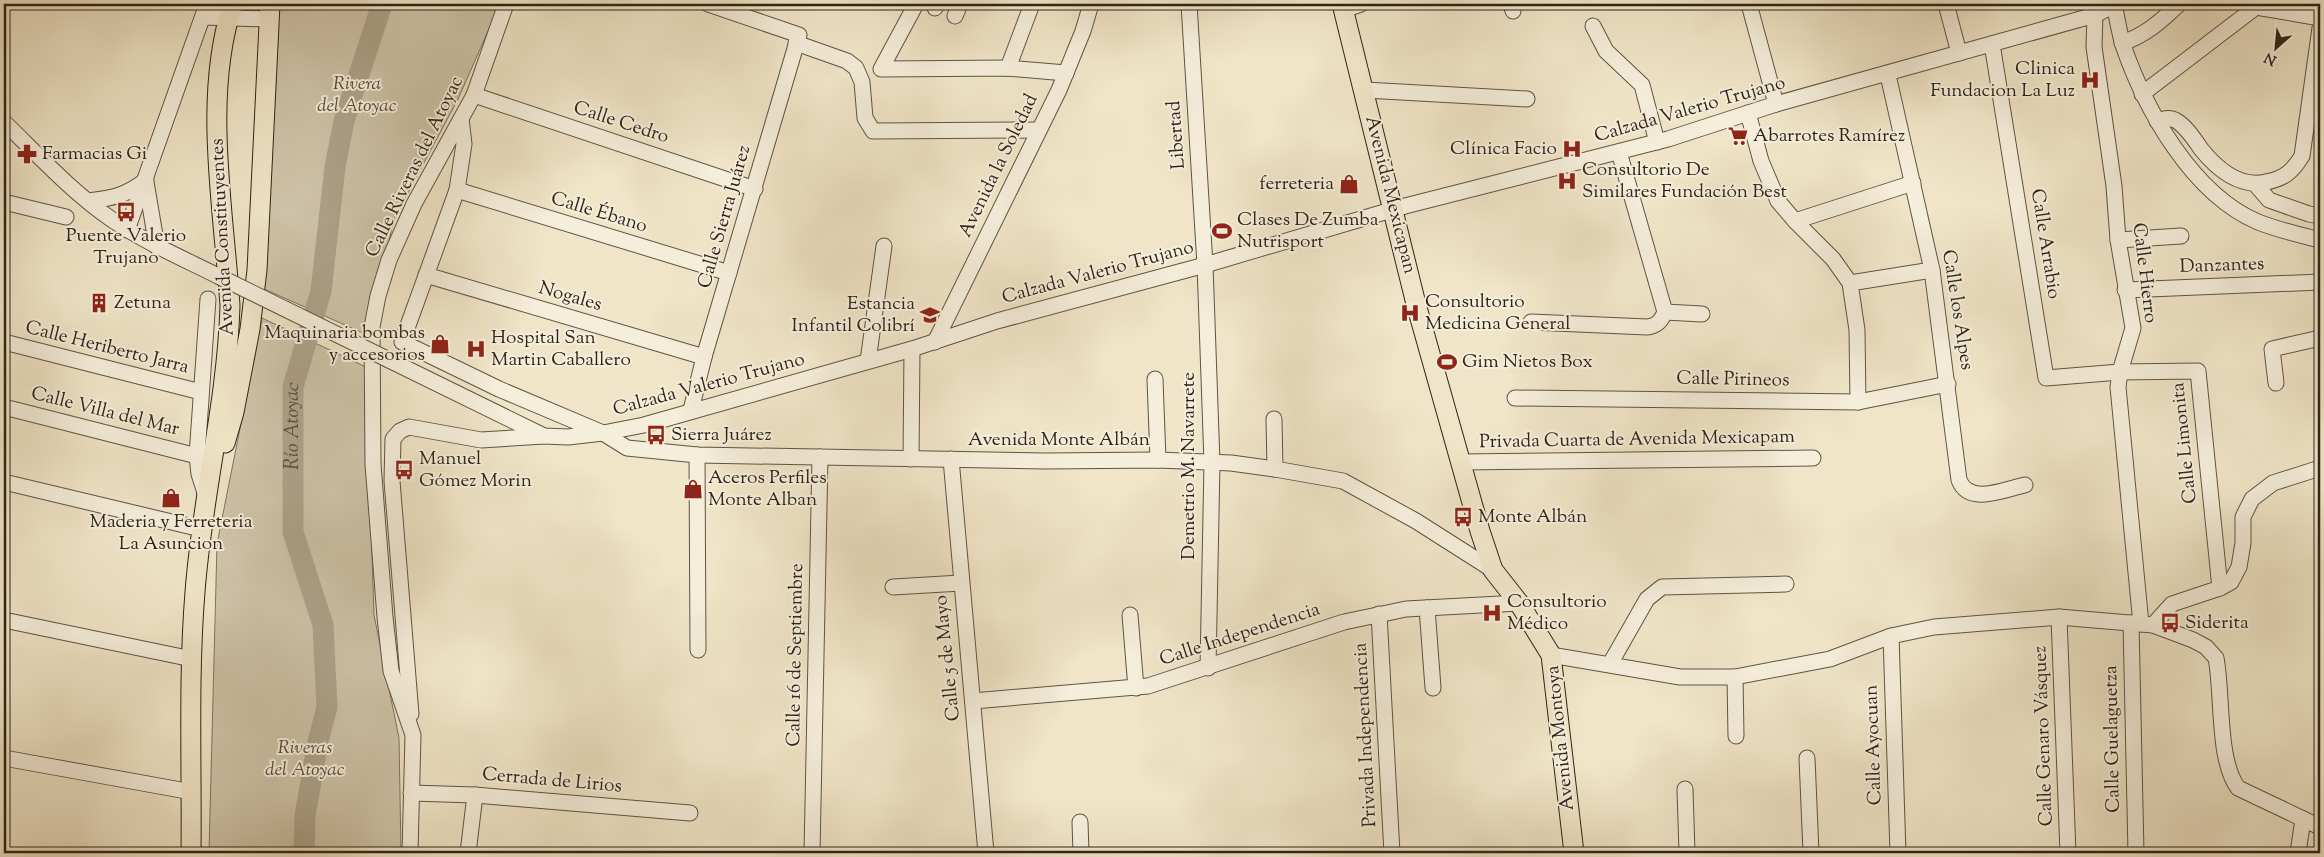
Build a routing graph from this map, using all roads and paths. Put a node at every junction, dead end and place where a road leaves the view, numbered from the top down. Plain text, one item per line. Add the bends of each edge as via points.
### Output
1 (506, 4) edge
2 (708, 4) edge
3 (916, 4) edge
4 (1032, 4) edge
5 (1091, 4) edge
6 (1189, 4) edge
7 (1749, 4) edge
8 (1946, 4) edge
9 (2115, 4) edge
10 (2179, 4) edge
11 (1349, 6) edge
12 (2252, 6) edge
13 (738, 8) edge
14 (205, 11) edge
15 (230, 11) edge
16 (269, 12) edge
17 (2095, 15) junction
18 (2320, 18) edge
19 (1593, 26) dead end
20 (2320, 28) edge
21 (797, 39) junction
22 (2122, 43) junction
23 (1992, 44) junction
24 (1959, 53) junction
25 (1008, 68) junction
26 (1066, 72) junction
27 (1888, 75) junction
28 (1365, 90) junction
29 (2142, 94) junction
30 (474, 95) junction
31 (1527, 99) dead end
32 (1776, 104) junction
33 (1748, 112) junction
34 (461, 119) junction
35 (2157, 121) junction
36 (4, 122) edge
37 (1038, 130) junction
38 (1657, 142) junction
39 (1619, 152) junction
40 (146, 180) junction
41 (1913, 183) junction
42 (2256, 184) junction
43 (755, 189) junction
44 (457, 190) junction
45 (88, 201) junction
46 (4, 202) edge
47 (1394, 210) junction
48 (2320, 216) edge
49 (66, 217) dead end
50 (1794, 221) junction
51 (127, 230) junction
52 (2181, 236) dead end
53 (2118, 240) junction
54 (2320, 240) edge
55 (884, 246) dead end
56 (157, 247) junction
57 (1205, 264) junction
58 (1932, 270) junction
59 (729, 273) junction
60 (426, 275) junction
61 (2320, 282) edge
62 (1850, 283) junction
63 (2125, 290) junction
64 (208, 300) dead end
65 (1665, 312) junction
66 (1702, 314) dead end
67 (1530, 322) dead end
68 (2320, 338) edge
69 (4, 342) edge
70 (935, 342) junction
71 (912, 349) junction
72 (704, 357) junction
73 (868, 361) junction
74 (2120, 372) junction
75 (1155, 379) dead end
76 (2276, 383) dead end
77 (1948, 384) junction
78 (201, 392) junction
79 (1515, 398) dead end
80 (1858, 402) junction
81 (4, 408) edge
82 (691, 410) junction
83 (1274, 419) dead end
84 (603, 433) junction
85 (544, 436) junction
86 (697, 455) junction
87 (197, 456) junction
88 (820, 457) junction
89 (1813, 458) dead end
90 (911, 459) junction
91 (951, 459) junction
92 (1158, 460) junction
93 (1461, 462) junction
94 (1212, 463) junction
95 (1275, 468) junction
96 (2320, 468) edge
97 (212, 474) junction
98 (4, 482) edge
99 (2026, 485) dead end
100 (206, 498) junction
101 (201, 529) junction
102 (1493, 570) junction
103 (961, 584) junction
104 (1786, 584) dead end
105 (893, 587) dead end
106 (2220, 588) junction
107 (1519, 602) junction
108 (1427, 608) junction
109 (1379, 614) junction
110 (1130, 615) dead end
111 (2059, 617) junction
112 (4, 620) edge
113 (2142, 624) junction
114 (1891, 636) junction
115 (698, 650) dead end
116 (1552, 655) junction
117 (192, 659) junction
118 (1610, 664) junction
119 (1208, 668) junction
120 (1735, 677) junction
121 (1136, 688) junction
122 (1433, 688) dead end
123 (973, 701) junction
124 (413, 735) junction
125 (1736, 736) dead end
126 (4, 758) edge
127 (1807, 758) dead end
128 (1685, 789) dead end
129 (192, 792) junction
130 (411, 793) junction
131 (476, 795) junction
132 (690, 813) dead end
133 (2303, 820) junction
134 (1080, 822) dead end
135 (2320, 827) edge
136 (191, 853) edge
137 (410, 853) edge
138 (468, 853) edge
139 (812, 853) edge
140 (986, 853) edge
141 (1080, 853) edge
142 (1392, 853) edge
143 (1574, 853) edge
144 (1686, 853) edge
145 (1812, 853) edge
146 (1898, 853) edge
147 (2068, 853) edge
148 (2136, 853) edge
149 (2298, 853) edge

1 - 30 street, Calle Riveras del Atoyac
2 - 13 street
3 - 25 street via 881,69
4 - 25 street
5 - 26 street, Avenida la Soledad
6 - 57 street, Libertad
7 - 32 street
8 - 24 street
9 - 17 street, Calzada Valerio Trujano
9 - 22 street
10 - 22 street via 2140,38
11 - 28 main road, Avenida Mexicapan
12 - 18 street
12 - 29 street
13 - 21 street
14 - 15 street
14 - 40 street
15 - 16 street
15 - 97 main road, Avenida Constituyentes via 219,64 216,103 230,306 229,337
16 - 97 main road, Avenida Constituyentes via 257,270 252,314 234,412
17 - 23 street, Calzada Valerio Trujano
17 - 53 street, Calle Hierro via 2094,47 2114,186
19 - 38 street via 1606,51 1642,86
20 - 42 street via 2302,156 2293,171 2276,181
21 - 37 street via 848,61 856,68 862,82 865,118 873,131
21 - 43 street, Calle Sierra Juárez
22 - 29 street
23 - 24 street, Calzada Valerio Trujano
23 - 74 street, Calle Arrabio via 2046,378
24 - 27 street, Calzada Valerio Trujano
25 - 26 street
26 - 37 street, Avenida la Soledad
27 - 32 street, Calzada Valerio Trujano
27 - 41 street, Calle los Alpes
28 - 31 street
28 - 47 main road, Avenida Mexicapan
29 - 35 street
30 - 34 street, Calle Riveras del Atoyac
30 - 43 street, Calle Cedro
32 - 33 street, Calzada Valerio Trujano
33 - 38 street, Calzada Valerio Trujano
33 - 50 street via 1761,161 1778,201
34 - 44 street via 464,144
34 - 124 street, Calle Riveras del Atoyac via 414,204 389,260 372,327 374,464 385,617 391,671
35 - 42 street via 2176,120 2227,174
35 - 54 street via 2210,190 2257,222
36 - 45 street, Calzada Valerio Trujano
37 - 70 street, Avenida la Soledad
38 - 39 street, Calzada Valerio Trujano
39 - 47 street, Calzada Valerio Trujano
39 - 65 street
40 - 45 street via 129,192
40 - 51 street
40 - 56 street
41 - 50 street
41 - 58 street, Calle los Alpes
42 - 48 street via 2269,200
43 - 59 street, Calle Sierra Juárez
44 - 59 street, Calle Ébano
44 - 60 street
45 - 51 street, Calzada Valerio Trujano
46 - 49 street
47 - 57 street, Calzada Valerio Trujano
47 - 93 main road, Avenida Mexicapan via 1416,304
50 - 62 street via 1833,259
51 - 56 street, Calzada Valerio Trujano
52 - 53 street
53 - 63 street, Calle Hierro
55 - 73 street
56 - 85 street, Calzada Valerio Trujano, bridge
57 - 70 street, Calzada Valerio Trujano via 998,321
57 - 94 street, Demetrio M. Navarrete
58 - 62 street
58 - 77 street, Calle los Alpes
59 - 72 street, Calle Sierra Juárez
60 - 72 street, Nogales
60 - 84 street, Avenida Monte Albán via 402,342 499,389
61 - 63 street, Danzantes
62 - 80 street via 1857,330
63 - 74 street, Calle Hierro via 2133,328
64 - 78 street
65 - 66 street
65 - 67 street via 1654,326 1647,327
68 - 76 street via 2272,349
69 - 78 street, Calle Heriberto Jarra
70 - 71 street, Calzada Valerio Trujano
71 - 73 street, Calzada Valerio Trujano
71 - 90 street
72 - 82 street, Calle Sierra Juárez
73 - 82 street, Calzada Valerio Trujano
74 - 106 street, Calle Limonita via 2198,371
74 - 113 street, Calle Hierro via 2118,387
75 - 92 street
77 - 80 street, Calle Pirineos
77 - 99 street, Calle los Alpes via 1959,480 1963,489 1981,494
78 - 87 street
79 - 80 street, Calle Pirineos
81 - 87 street, Calle Villa del Mar
82 - 84 street, Calzada Valerio Trujano
83 - 95 street
84 - 85 street, Calzada Valerio Trujano
84 - 86 street, Avenida Monte Albán via 626,448
85 - 124 street via 482,440 409,427 400,431 393,440 392,481
86 - 88 street, Avenida Monte Albán
86 - 115 street
87 - 100 street
88 - 90 street, Avenida Monte Albán
88 - 139 street, Calle 16 de Septiembre
89 - 93 street, Privada Cuarta de Avenida Mexicapam
90 - 91 street, Avenida Monte Albán
91 - 92 street, Avenida Monte Albán
91 - 103 street, Calle 5 de Mayo
92 - 94 street, Avenida Monte Albán
93 - 102 main road, Avenida Mexicapan
94 - 95 street, Avenida Monte Albán
94 - 119 street, Demetrio M. Navarrete
95 - 102 street, Avenida Monte Albán via 1343,480
96 - 106 street via 2273,483 2252,499 2243,517 2239,567 2231,582
97 - 100 main road
98 - 101 street
100 - 101 main road
101 - 117 main road
102 - 107 main road, Avenida Montoya
103 - 105 street
103 - 123 street, Calle 5 de Mayo
104 - 118 street via 1662,587 1647,599
106 - 113 street via 2172,604
107 - 108 street, Calle Independencia
107 - 116 main road, Avenida Montoya
108 - 109 street, Calle Independencia
108 - 122 street
109 - 119 street, Calle Independencia via 1344,622
109 - 142 street, Privada Independencia
110 - 121 street
111 - 113 street
111 - 114 street via 1934,627
111 - 147 street, Calle Genaro Vásquez
112 - 117 street
113 - 133 street via 2193,640 2216,658 2230,777 2252,796
113 - 148 street, Calle Guelaguetza
114 - 120 street via 1830,659
114 - 146 street, Calle Ayocuan
116 - 118 street
116 - 143 main road, Avenida Montoya
117 - 129 main road
118 - 120 street via 1680,677
119 - 121 street, Calle Independencia
120 - 125 street
121 - 123 street, Calle Independencia
123 - 140 street, Calle 5 de Mayo
124 - 130 street
126 - 129 street
127 - 145 street
128 - 144 street
129 - 136 main road
130 - 131 street, Cerrada de Lirios
130 - 137 street
131 - 132 street, Cerrada de Lirios
131 - 138 street
133 - 135 street
133 - 149 street
134 - 141 street

